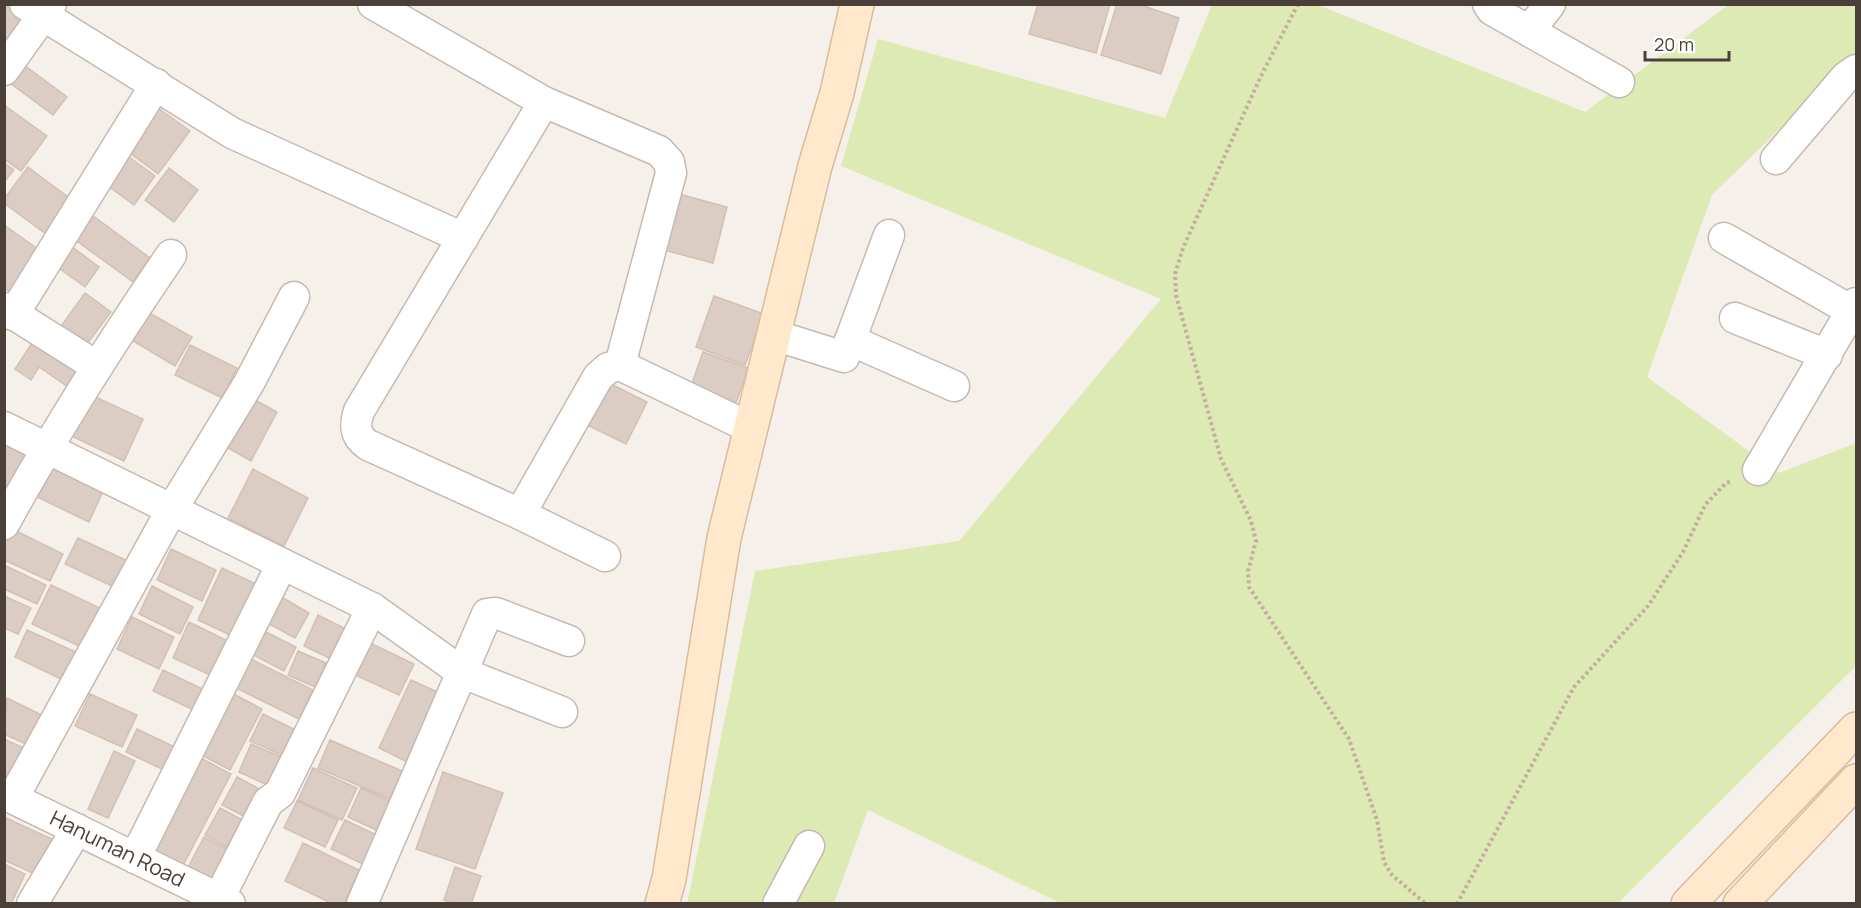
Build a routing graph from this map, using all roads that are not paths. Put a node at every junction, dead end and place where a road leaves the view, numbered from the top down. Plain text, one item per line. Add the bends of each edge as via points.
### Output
1 (373, 4) edge
2 (857, 4) edge
3 (1488, 4) edge
4 (1550, 4) edge
5 (40, 9) edge
6 (1529, 31) junction
7 (4, 70) edge
8 (1857, 70) edge
9 (1619, 82) dead end
10 (156, 84) junction
11 (544, 102) junction
12 (1776, 159) dead end
13 (889, 235) dead end
14 (463, 238) junction
15 (1724, 238) dead end
16 (171, 255) dead end
17 (294, 297) dead end
18 (9, 311) edge
19 (1735, 318) dead end
20 (1846, 330) edge
21 (774, 335) junction
22 (850, 340) junction
23 (620, 365) junction
24 (96, 366) junction
25 (954, 387) dead end
26 (4, 427) edge
27 (751, 428) junction
28 (46, 447) junction
29 (1758, 470) road end
30 (172, 509) junction
31 (520, 514) junction
32 (4, 524) edge
33 (605, 556) dead end
34 (282, 564) junction
35 (372, 608) junction
36 (569, 641) dead end
37 (463, 673) junction
38 (562, 712) dead end
39 (1857, 729) edge
40 (1857, 781) edge
41 (9, 796) edge
42 (77, 829) junction
43 (809, 846) dead end
44 (135, 858) junction
45 (225, 901) edge
46 (32, 903) edge
47 (362, 903) edge
48 (662, 903) edge
49 (778, 903) edge
50 (1688, 903) edge
51 (1740, 903) edge

1 - 11 street
2 - 21 street
3 - 6 street
4 - 6 street
5 - 7 street
5 - 10 street
6 - 9 street
8 - 12 street via 1846,77
10 - 14 street via 232,133
10 - 18 street
11 - 14 street
11 - 23 street via 659,152 669,162 671,173
13 - 22 street
14 - 31 street via 359,411 356,432 368,445
15 - 20 street
16 - 24 street
17 - 30 street via 249,383
18 - 24 street
19 - 20 street
20 - 29 street
21 - 22 street via 844,357
21 - 27 street
22 - 25 street
23 - 27 street
23 - 31 street via 608,368 598,377
24 - 28 street
26 - 28 street
27 - 48 street via 724,538
28 - 30 street
28 - 32 street
30 - 34 street
30 - 41 street
31 - 33 street
34 - 35 street
34 - 44 street
35 - 37 street
35 - 45 street via 280,793 268,802
36 - 37 street via 489,612
37 - 38 street
37 - 47 street
39 - 50 street
40 - 51 street
41 - 42 street, Hanuman Road
42 - 44 street, Hanuman Road
42 - 46 street
43 - 49 street
44 - 45 street, Hanuman Road

